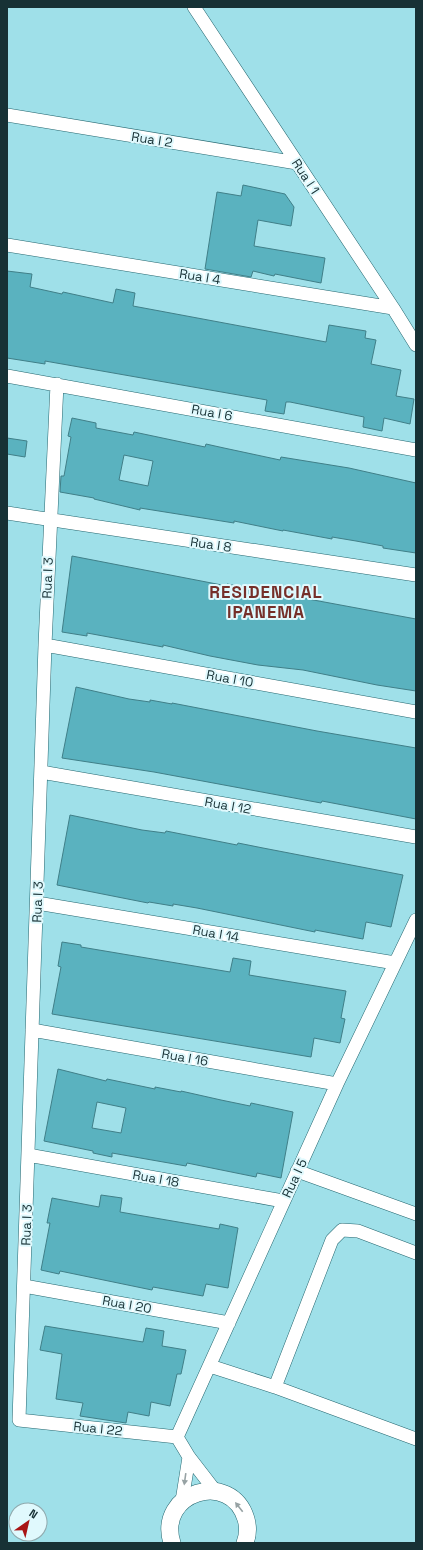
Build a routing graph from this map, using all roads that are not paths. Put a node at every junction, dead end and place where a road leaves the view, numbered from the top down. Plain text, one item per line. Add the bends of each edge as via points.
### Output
1 (194, 7) edge
2 (7, 115) edge
3 (297, 163) junction
4 (7, 244) edge
5 (393, 308) junction
6 (416, 345) edge
7 (7, 376) edge
8 (57, 384) junction
9 (416, 450) edge
10 (7, 513) edge
11 (50, 520) junction
12 (416, 575) edge
13 (45, 645) junction
14 (416, 712) edge
15 (41, 772) junction
16 (416, 837) edge
17 (36, 903) junction
18 (416, 920) edge
19 (395, 963) junction
20 (32, 1030) junction
21 (337, 1084) junction
22 (28, 1155) junction
23 (297, 1170) junction
24 (283, 1201) junction
25 (416, 1214) edge
26 (416, 1252) edge
27 (24, 1286) junction
28 (229, 1323) junction
29 (210, 1366) junction
30 (274, 1386) junction
31 (18, 1420) joint
32 (177, 1437) junction
33 (416, 1439) edge
34 (189, 1457) junction
35 (216, 1492) junction
36 (182, 1501) junction
37 (249, 1539) edge
38 (172, 1543) edge

1 - 3 street, Rua I 1
2 - 3 street, Rua I 2
3 - 5 street, Rua I 1
4 - 5 street, Rua I 4
5 - 6 street, Rua I 1
7 - 8 street, Rua I 6
8 - 9 street, Rua I 6
8 - 11 street, Rua I 3
10 - 11 street, Rua I 8
11 - 12 street, Rua I 8
11 - 13 street, Rua I 3
13 - 14 street, Rua I 10
13 - 15 street, Rua I 3
15 - 16 street, Rua I 12
15 - 17 street, Rua I 3
17 - 19 street, Rua I 14
17 - 20 street, Rua I 3
18 - 19 street, Rua I 5
19 - 21 street, Rua I 5
20 - 21 street, Rua I 16
20 - 22 street, Rua I 3
21 - 23 street, Rua I 5
22 - 24 street, Rua I 18
22 - 27 street, Rua I 3
23 - 24 street, Rua I 5
23 - 25 street
24 - 28 street, Rua I 5
26 - 30 street via 358,1231 342,1230 332,1240
27 - 28 street, Rua I 20
27 - 31 street, Rua I 3
28 - 29 street, Rua I 5
29 - 30 street
29 - 32 street, Rua I 5
30 - 33 street
31 - 32 street, Rua I 22
32 - 34 street
34 - 35 street
34 -> 36 street
35 - 36 street via 199,1492
37 -> 35 street via 244,1513 233,1499
36 - 38 street via 176,1508 170,1524

